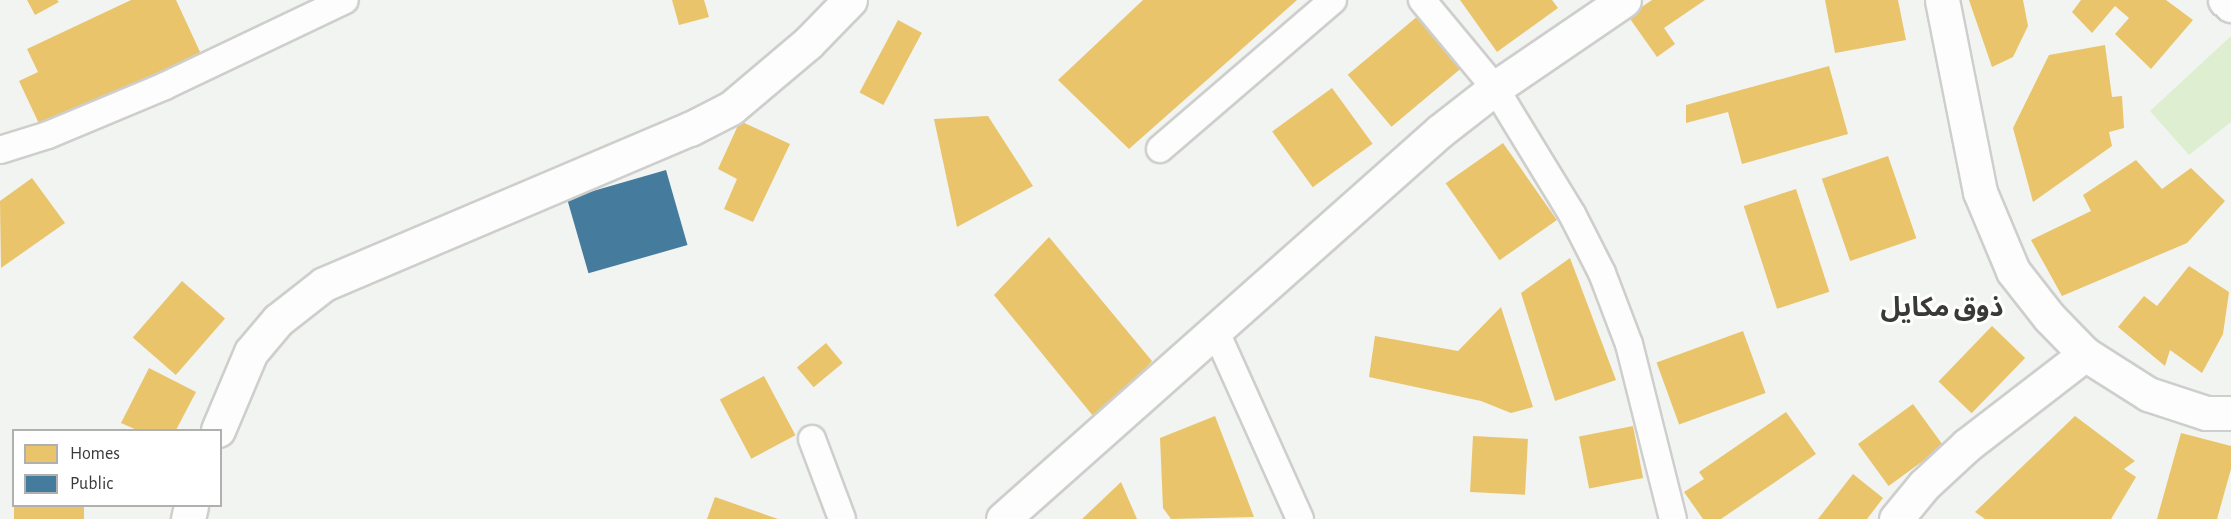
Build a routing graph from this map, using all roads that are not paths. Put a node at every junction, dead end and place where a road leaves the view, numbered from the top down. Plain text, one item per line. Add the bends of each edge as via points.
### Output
1 (345, 0) edge
2 (850, 0) edge
3 (1333, 0) edge
4 (1422, 0) edge
5 (1624, 0) edge
6 (1942, 0) edge
7 (2225, 0) edge
8 (2231, 5) edge
9 (1495, 88) junction
10 (1160, 149) dead end
11 (0, 150) edge
12 (1216, 332) junction
13 (2085, 354) junction
14 (2231, 413) edge
15 (218, 429) edge
16 (812, 440) dead end
17 (1005, 518) edge
18 (842, 519) edge
19 (1300, 519) edge
20 (1673, 519) edge
21 (1896, 519) edge

1 - 11 street via 165,86 48,135
2 - 15 main road via 808,43 731,108 690,129 324,284 278,320 251,352
3 - 10 street
4 - 9 street
5 - 9 main road
6 - 13 main road via 1980,192 2013,271
7 - 8 main road
9 - 12 main road via 1440,132
9 - 20 street via 1572,214 1615,301 1639,378
12 - 17 main road
12 - 19 street
13 - 14 main road via 2148,394 2206,413
13 - 21 main road via 1967,445 1924,485
16 - 18 street

